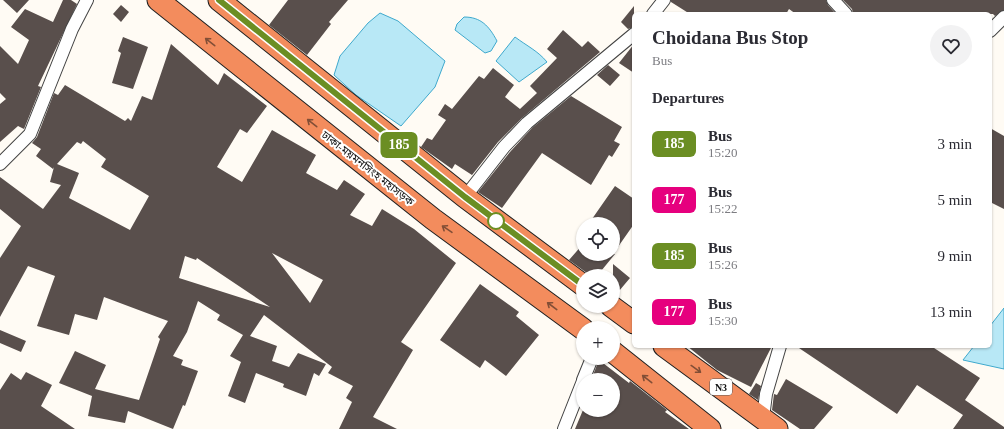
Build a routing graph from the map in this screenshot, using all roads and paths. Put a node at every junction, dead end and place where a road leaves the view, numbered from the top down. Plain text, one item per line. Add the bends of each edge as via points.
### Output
1 (87, 0) edge
2 (158, 0) edge
3 (219, 0) edge
4 (664, 0) edge
5 (833, 0) edge
6 (655, 12) edge
7 (844, 12) edge
8 (1004, 17) edge
9 (992, 29) edge
10 (632, 36) edge
11 (0, 164) edge
12 (465, 197) junction
13 (576, 280) edge
14 (620, 313) edge
15 (632, 322) edge
16 (576, 324) edge
17 (667, 348) edge
18 (779, 348) edge
19 (620, 358) edge
20 (576, 399) edge
21 (770, 424) edge
22 (564, 429) edge
23 (710, 429) edge

1 - 11 street via 72,29 30,134
16 -> 2 highway, ঢাকা-ময়মনসিংহ মহাসড়ক via 433,219
3 - 12 highway
4 - 6 street
5 - 7 street
8 - 9 street
10 - 12 street via 527,123 504,147
12 - 13 highway
14 - 15 highway
17 -> 21 highway, N3
18 - 21 street via 766,394
23 -> 19 highway
20 - 22 street

